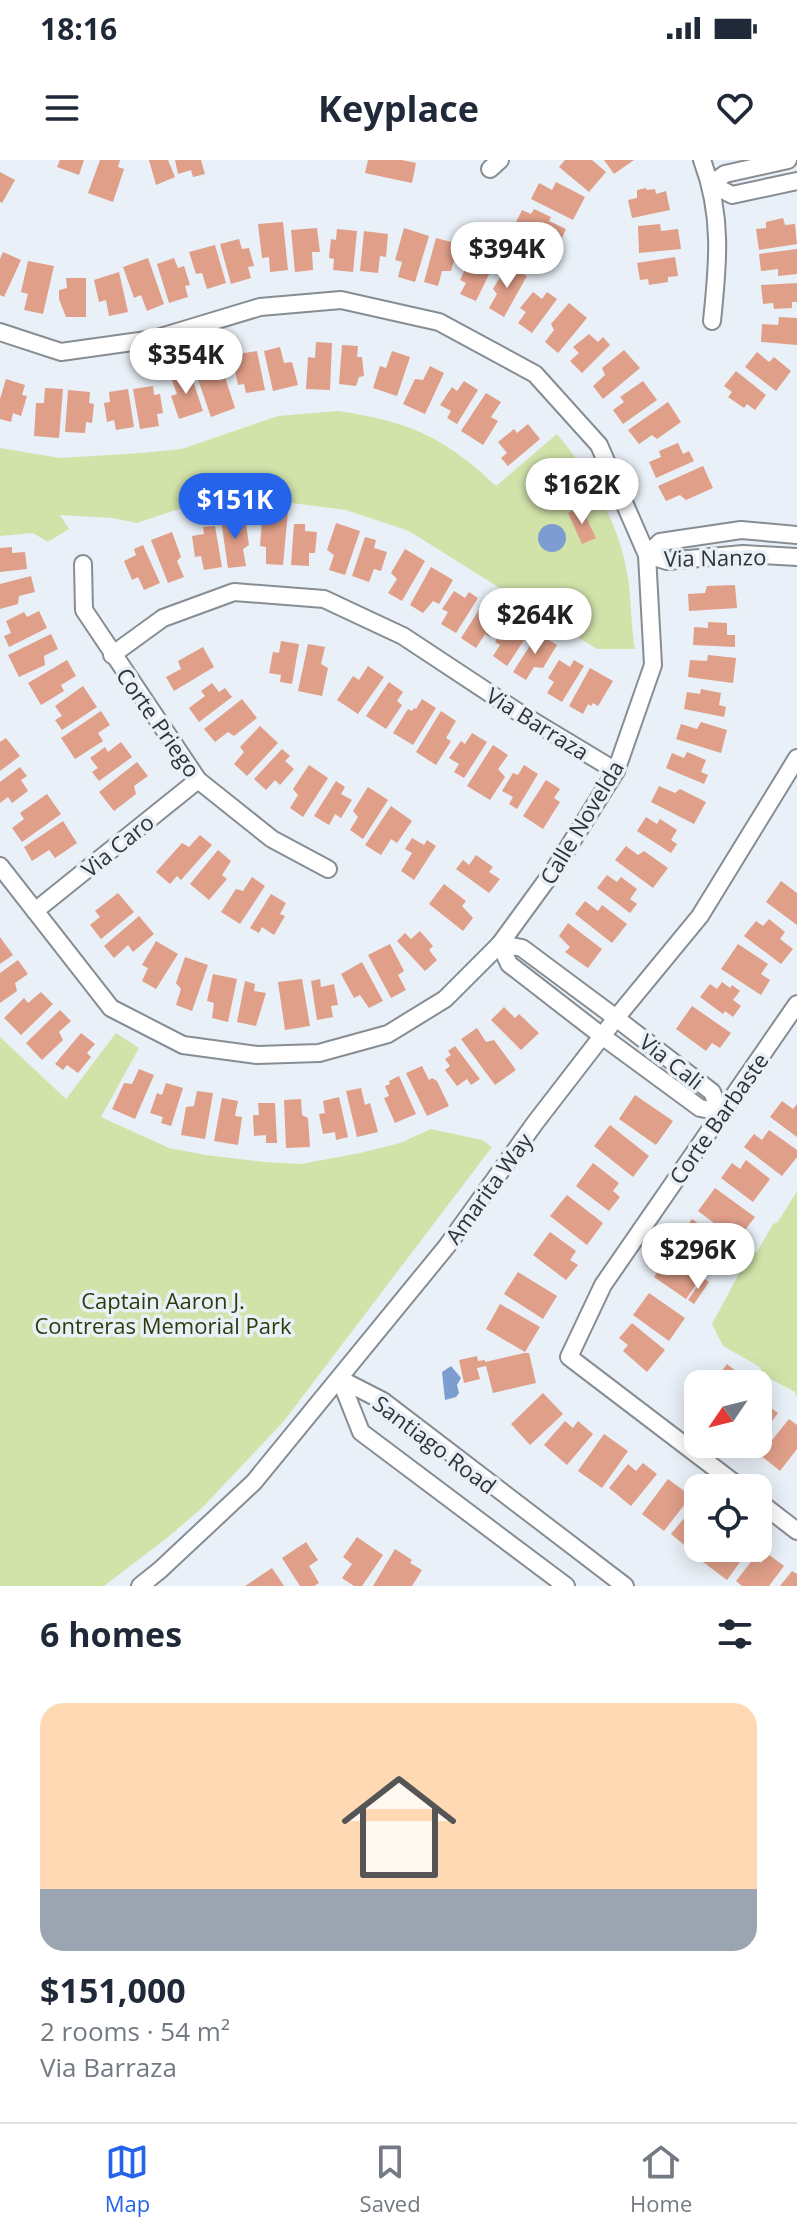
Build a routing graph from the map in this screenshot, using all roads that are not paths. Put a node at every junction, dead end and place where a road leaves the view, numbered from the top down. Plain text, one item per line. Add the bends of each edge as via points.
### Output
1 (702, 160) edge
2 (788, 160) edge
3 (797, 181) edge
4 (711, 184) junction
5 (712, 321) dead end
6 (0, 332) edge
7 (797, 535) edge
8 (647, 555) junction
9 (797, 557) edge
10 (83, 564) dead end
11 (112, 655) junction
12 (797, 758) edge
13 (616, 771) junction
14 (198, 780) junction
15 (0, 866) edge
16 (328, 869) dead end
17 (35, 911) junction
18 (500, 944) junction
19 (797, 1004) edge
20 (616, 1018) junction
21 (602, 1036) junction
22 (720, 1112) junction
23 (340, 1379) junction
24 (723, 1474) edge
25 (772, 1512) edge
26 (797, 1531) edge
27 (140, 1586) edge
28 (566, 1586) edge
29 (625, 1586) edge

1 - 4 street
2 - 4 street via 725,174
3 - 4 street via 732,195
4 - 5 street via 719,257
6 - 8 street, Calle Novelda via 61,352 154,339 260,307 341,300 439,322 535,374 599,445
7 - 8 street, Via Nanzo via 741,530 660,542
8 - 9 street, Via Nanzo via 667,561 743,554
8 - 13 street, Calle Novelda via 653,665
10 - 11 street, Corte Priego via 84,610
11 - 13 street, Via Barraza via 163,618 234,592 324,599 403,636
11 - 14 street, Corte Priego
12 - 20 street, Amarita Way via 700,916
13 - 18 street, Calle Novelda
14 - 16 street, Corte Priego via 272,839
14 - 17 street, Via Caro
15 - 17 street, Calle Novelda
17 - 18 street, Calle Novelda via 111,1008 183,1045 257,1055 319,1053 388,1034 445,999
18 - 20 street, Via Cali via 522,948
18 - 21 street, Via Cali via 509,964
19 - 22 street, Corte Barbaste
20 - 21 street, Amarita Way
20 - 22 street, Via Cali via 712,1092
21 - 22 street, Via Cali via 700,1108
21 - 23 street, Amarita Way via 447,1246
22 - 24 street, Corte Barbaste via 603,1285 569,1357
23 - 27 street, Amarita Way via 254,1482
23 - 28 street, Santiago Road via 361,1432
23 - 29 street, Santiago Road via 383,1401
25 - 26 street

